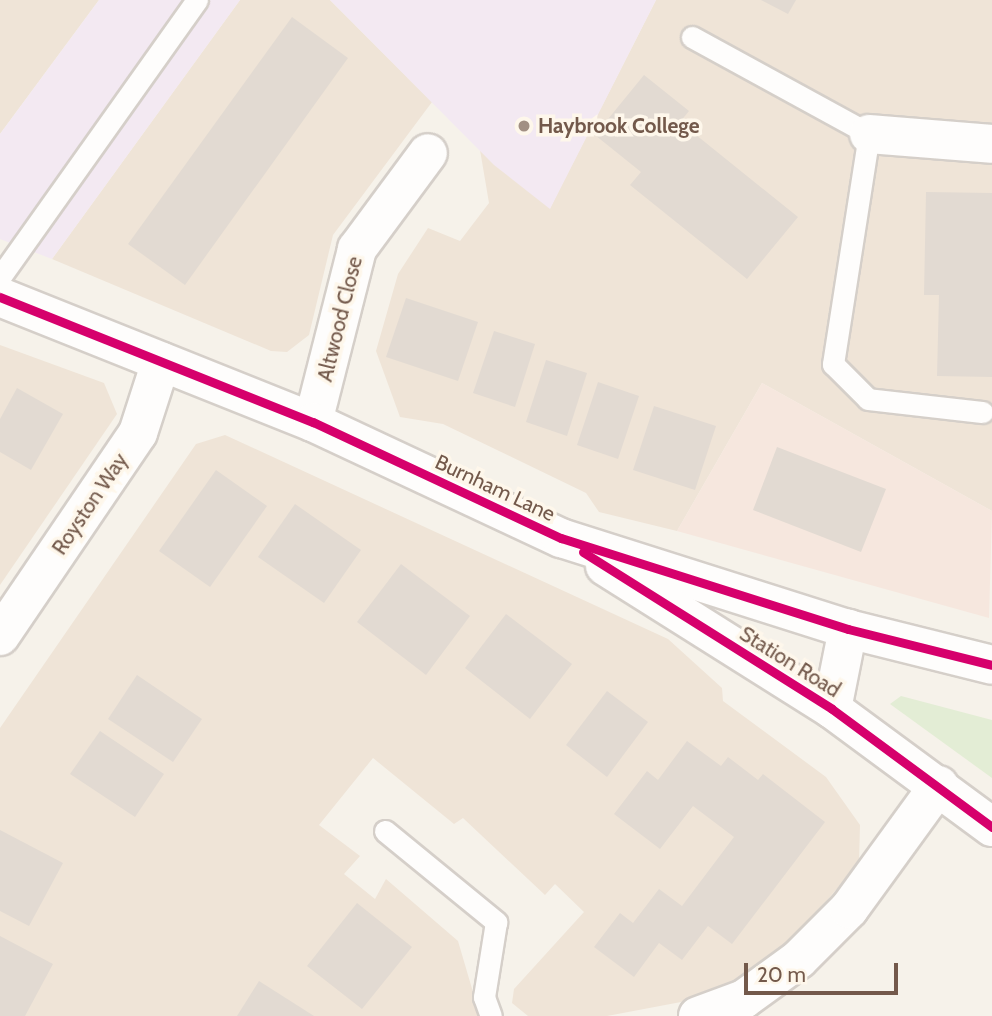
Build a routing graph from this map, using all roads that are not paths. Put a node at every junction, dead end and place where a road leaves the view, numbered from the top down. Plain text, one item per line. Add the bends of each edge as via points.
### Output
1 (197, 0) edge
2 (692, 37) dead end
3 (869, 134) junction
4 (992, 144) edge
5 (428, 153) dead end
6 (0, 276) edge
7 (0, 297) edge
8 (161, 362) junction
9 (982, 412) dead end
10 (313, 422) junction
11 (561, 538) junction
12 (848, 629) junction
13 (0, 636) edge
14 (992, 665) edge
15 (832, 709) junction
16 (939, 785) junction
17 (992, 827) edge
18 (385, 831) dead end
19 (749, 1008) edge
20 (491, 1016) edge
21 (698, 1016) edge

1 - 6 lane
2 - 3 lane
3 - 4 street
3 - 9 lane via 834,364 868,399
5 - 10 street, Altwood Close via 358,248
7 - 8 street, Burnham Lane
8 - 10 street, Burnham Lane
8 - 13 street, Royston Way via 138,433
10 - 11 street, Burnham Lane
11 - 12 street, Burnham Lane
11 - 15 street, Station Road
12 - 14 street, Burnham Lane
12 - 15 street, Station Road
15 - 16 street, Station Road
16 - 17 street, Station Road
16 - 19 street via 849,909
18 - 20 lane via 496,922 484,997
19 - 21 street

